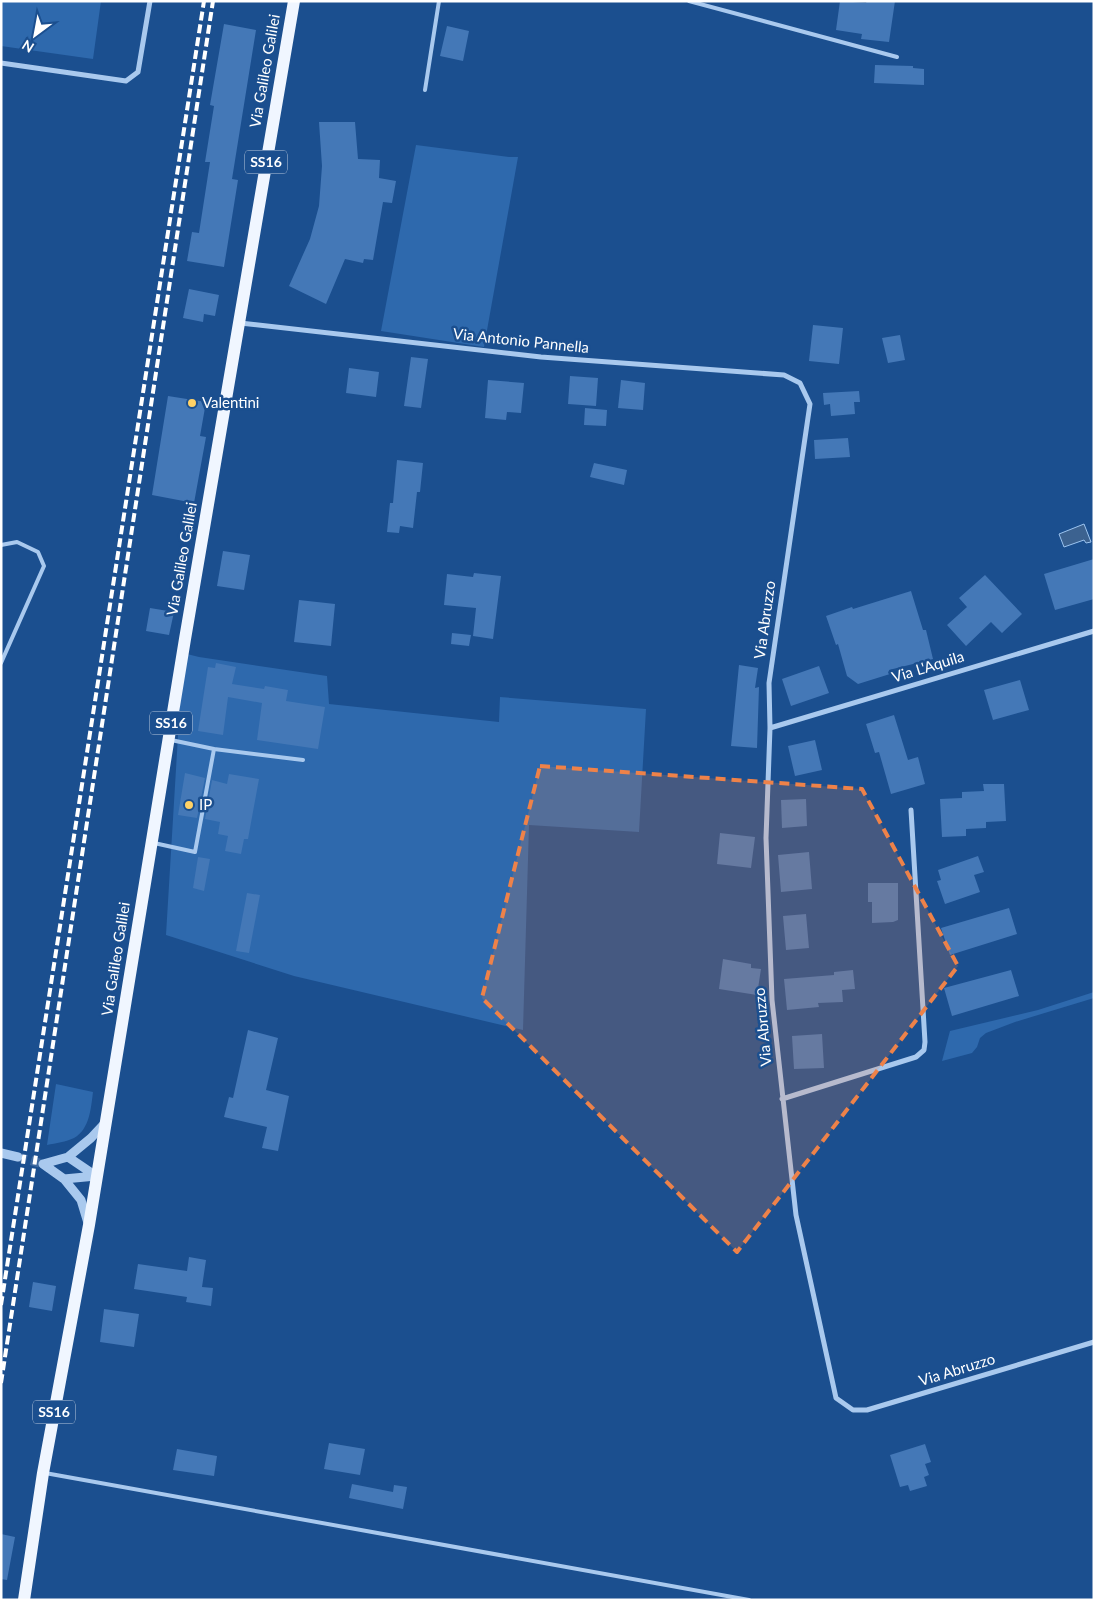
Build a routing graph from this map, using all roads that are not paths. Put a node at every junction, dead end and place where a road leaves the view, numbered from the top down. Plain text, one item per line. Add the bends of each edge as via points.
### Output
1 (150, 1) edge
2 (294, 1) edge
3 (440, 1) edge
4 (689, 1) edge
5 (897, 57) dead end
6 (1, 63) edge
7 (425, 90) dead end
8 (239, 323) junction
9 (800, 383) joint
10 (1, 545) edge
11 (1094, 631) edge
12 (1, 663) edge
13 (770, 728) junction
14 (168, 740) junction
15 (214, 749) junction
16 (303, 760) dead end
17 (911, 810) dead end
18 (151, 843) junction
19 (782, 1099) junction
20 (105, 1124) junction
21 (1, 1153) edge
22 (18, 1157) tunnel mouth
23 (68, 1157) junction
24 (96, 1176) junction
25 (64, 1179) junction
26 (89, 1225) junction
27 (1094, 1342) edge
28 (43, 1473) junction
29 (24, 1600) edge
30 (749, 1600) edge

1 - 6 street via 138,72 126,81
2 - 8 main road, Via Galileo Galilei / SS16
3 - 7 lane
4 - 5 lane
8 - 9 street, Via Antonio Pannella via 541,357 784,375
8 - 14 main road, Via Galileo Galilei / SS16
9 - 13 street, Via Abruzzo via 810,404 769,683
10 - 12 lane via 17,542 38,552 44,566
11 - 13 street, Via L'Aquila
13 - 19 street, Via Abruzzo via 767,847 772,1000
14 - 15 lane
14 - 18 main road, Via Galileo Galilei / SS16
15 - 16 lane
15 - 18 lane via 195,852
17 - 19 street via 924,1050 916,1057
18 - 20 main road, Via Galileo Galilei / SS16
19 - 27 street, Via Abruzzo via 796,1215 836,1398 853,1410 867,1410
20 - 23 street
20 - 24 main road, SS16
21 - 22 street
23 - 24 street
23 - 25 street via 43,1164
24 - 25 street
24 - 26 main road, SS16
25 - 26 street via 81,1200
26 - 28 main road, SS16
28 - 29 main road, SS16
28 - 30 lane

